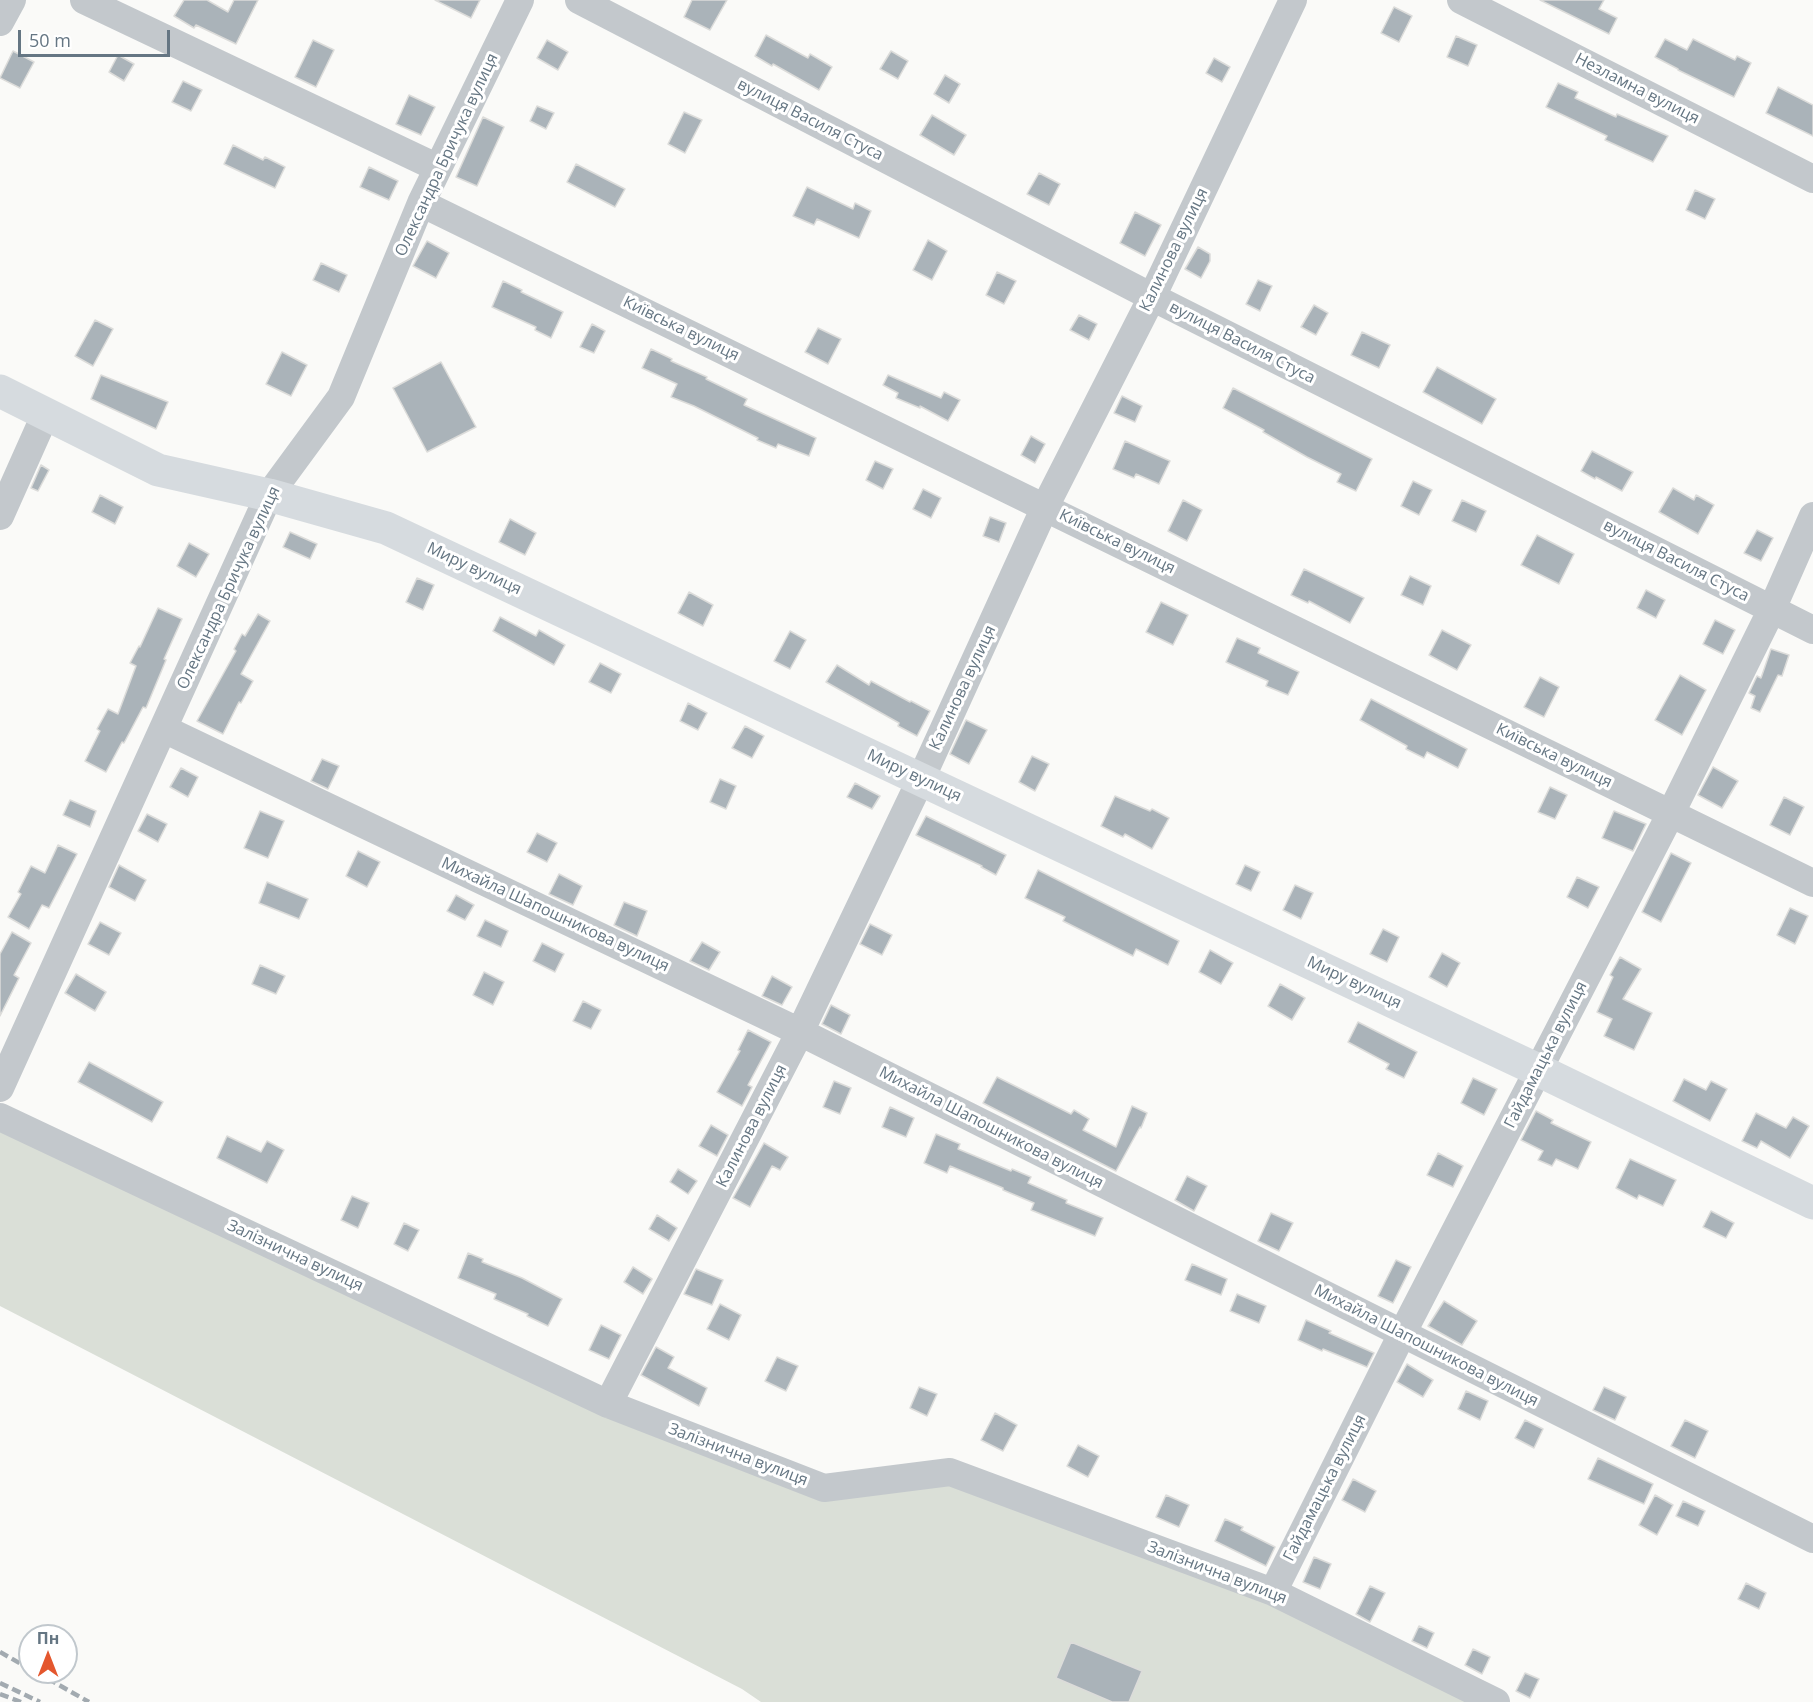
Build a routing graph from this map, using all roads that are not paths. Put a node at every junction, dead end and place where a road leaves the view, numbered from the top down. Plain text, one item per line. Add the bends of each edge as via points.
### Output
1 (12, 0) edge
2 (84, 0) edge
3 (520, 0) edge
4 (579, 0) edge
5 (1293, 0) edge
6 (1461, 0) edge
7 (0, 22) edge
8 (438, 168) junction
9 (1813, 179) edge
10 (421, 203) junction
11 (1152, 297) junction
12 (0, 391) edge
13 (46, 413) junction
14 (269, 495) junction
15 (1046, 507) junction
16 (0, 516) edge
17 (1813, 516) edge
18 (1772, 609) junction
19 (1813, 630) edge
20 (164, 729) junction
21 (921, 779) junction
22 (1671, 813) junction
23 (1813, 883) edge
24 (800, 1032) junction
25 (1538, 1070) junction
26 (0, 1088) edge
27 (0, 1118) edge
28 (1813, 1203) edge
29 (1402, 1334) junction
30 (608, 1404) junction
31 (1813, 1539) edge
32 (1272, 1592) junction
33 (1496, 1702) edge

1 - 7 street
2 - 8 street
3 - 8 street, Олександра Бричука вулиця
4 - 11 street, вулиця Василя Стуса
5 - 11 street, Калинова вулиця
6 - 9 street, Незламна вулиця
8 - 10 street, Олександра Бричука вулиця
10 - 14 street, Олександра Бричука вулиця via 341,397
10 - 15 street, Київська вулиця
11 - 15 street, Калинова вулиця
11 - 18 street, вулиця Василя Стуса
12 - 13 main road, Миру вулиця
13 - 14 main road, Миру вулиця via 158,470
13 - 16 street
14 - 20 street, Олександра Бричука вулиця
14 - 21 main road, Миру вулиця via 386,528
15 - 21 street, Калинова вулиця
15 - 22 street, Київська вулиця
17 - 18 street, Гайдамацька вулиця
18 - 19 street, вулиця Василя Стуса
18 - 22 street, Гайдамацька вулиця
20 - 24 street, Михайла Шапошникова вулиця
20 - 26 street, Олександра Бричука вулиця
21 - 24 street, Калинова вулиця
21 - 25 main road, Миру вулиця
22 - 23 street, Київська вулиця
22 - 25 street, Гайдамацька вулиця
24 - 29 street, Михайла Шапошникова вулиця
24 - 30 street, Калинова вулиця
25 - 28 main road, Миру вулиця
25 - 29 street, Гайдамацька вулиця
27 - 30 street, Залізнична вулиця
29 - 31 street, Михайла Шапошникова вулиця
29 - 32 street, Гайдамацька вулиця
30 - 32 street, Залізнична вулиця via 824,1488 950,1472
32 - 33 street, Залізнична вулиця

